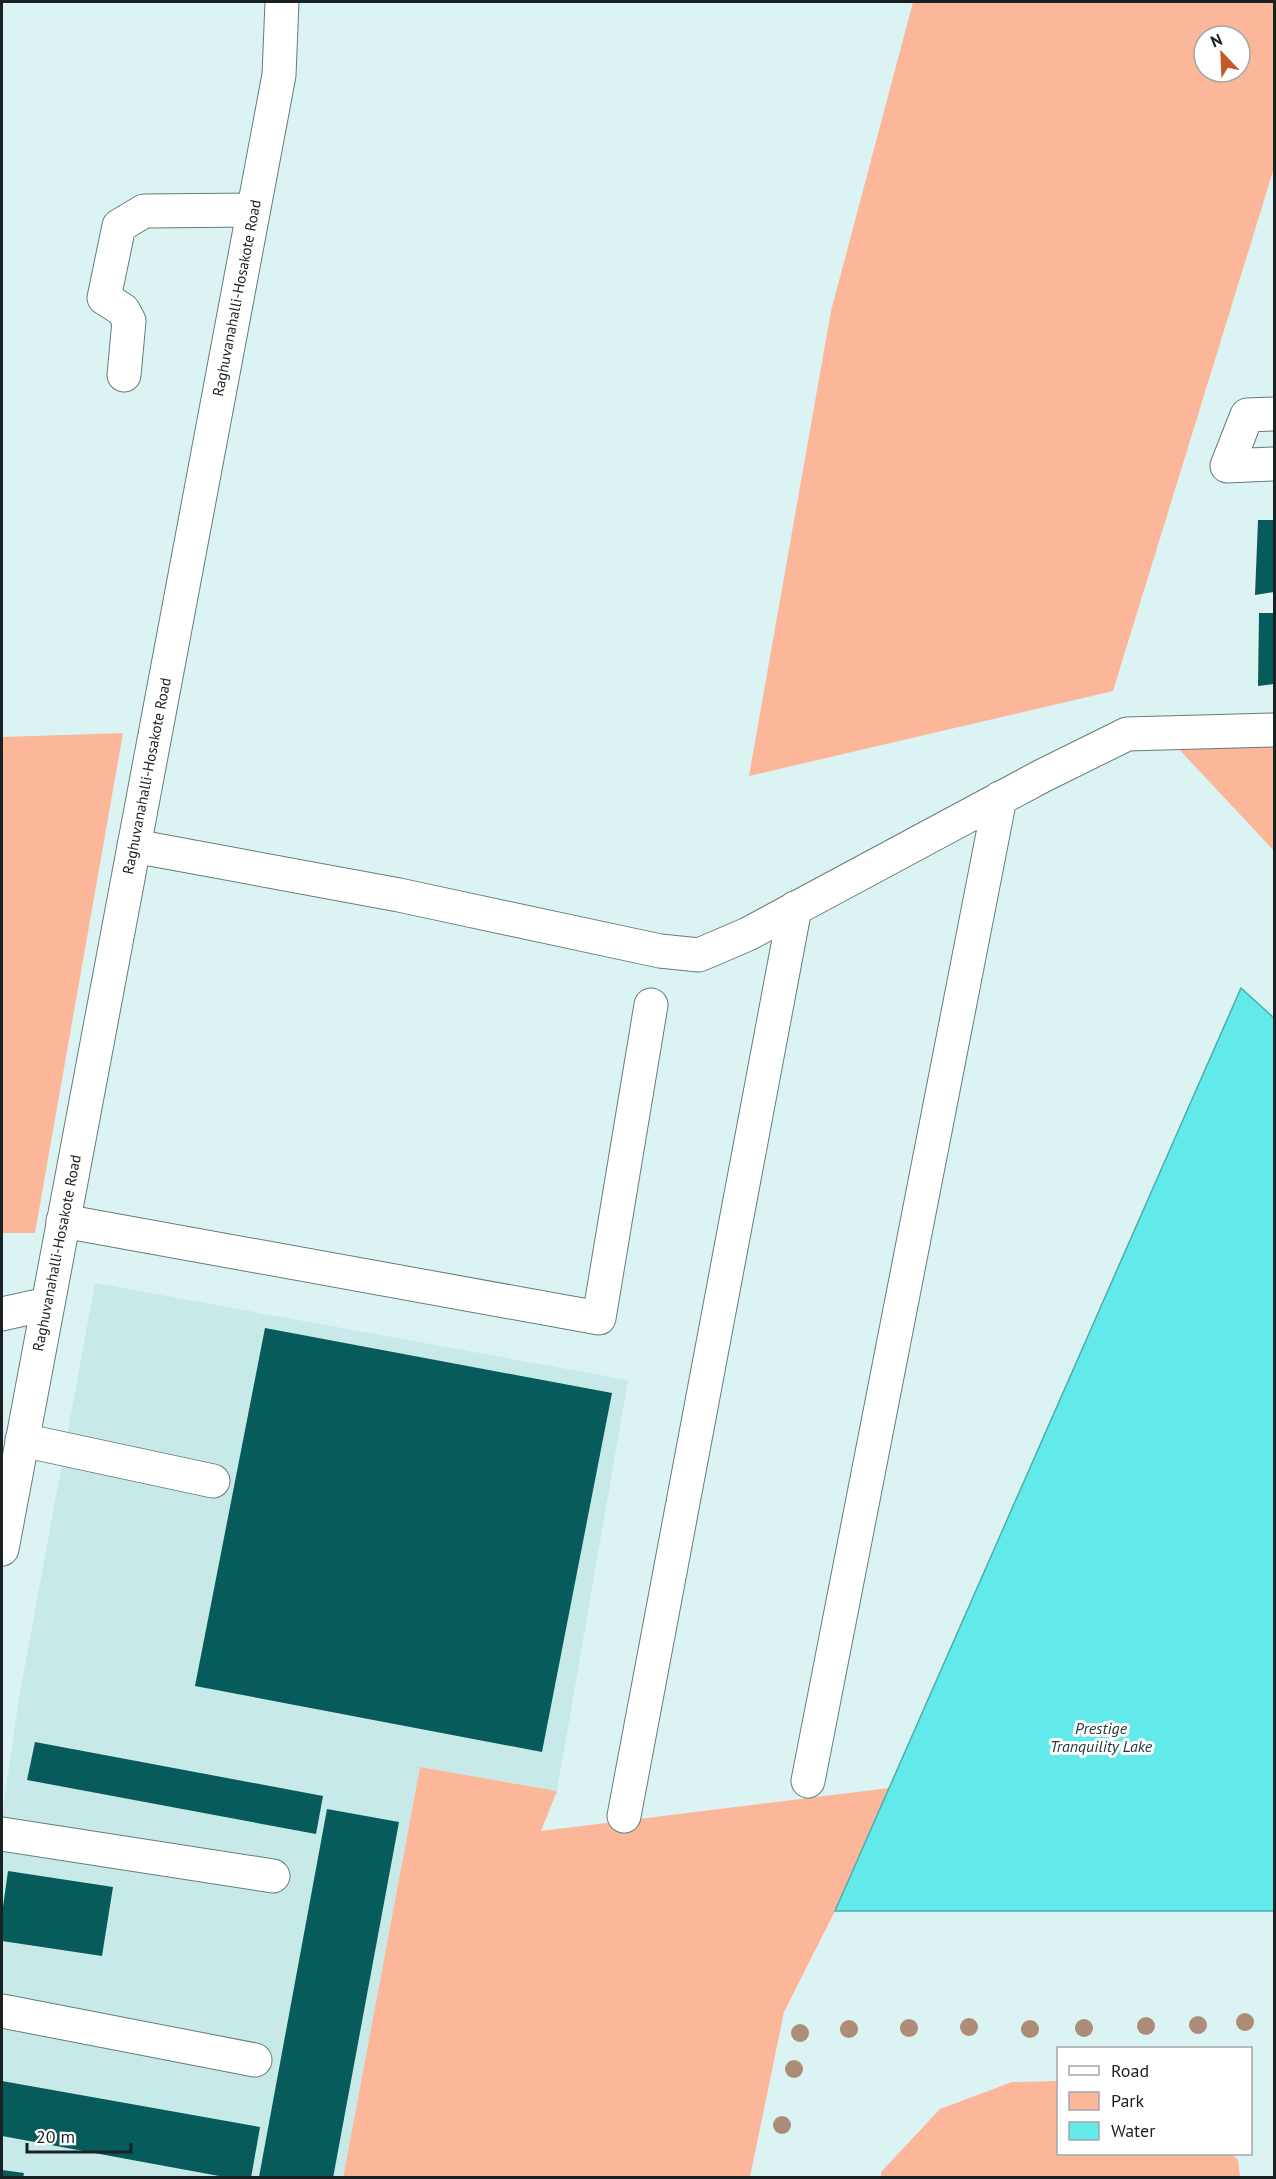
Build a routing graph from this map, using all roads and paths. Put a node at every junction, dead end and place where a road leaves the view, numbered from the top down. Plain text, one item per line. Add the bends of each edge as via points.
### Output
1 (282, 2) edge
2 (253, 210) junction
3 (124, 375) dead end
4 (1275, 414) edge
5 (1275, 464) edge
6 (1275, 730) edge
7 (1000, 798) junction
8 (134, 846) junction
9 (795, 908) junction
10 (651, 1005) dead end
11 (63, 1221) junction
12 (47, 1304) junction
13 (2, 1314) edge
14 (22, 1440) junction
15 (213, 1481) dead end
16 (2, 1549) edge
17 (808, 1781) dead end
18 (624, 1816) dead end
19 (2, 1834) edge
20 (273, 1876) dead end
21 (2, 2011) edge
22 (255, 2060) dead end

1 - 2 main road, Raghuvanahalli-Hosakote Road via 279,75
2 - 3 main road via 144,212 119,226 104,298 123,310 129,321
2 - 8 main road, Raghuvanahalli-Hosakote Road
4 - 5 main road via 1247,415 1227,466
6 - 7 main road via 1127,734
7 - 9 main road
7 - 17 main road
8 - 9 main road via 699,955
8 - 11 main road, Raghuvanahalli-Hosakote Road
9 - 18 main road
10 - 11 main road via 598,1318
11 - 12 main road, Raghuvanahalli-Hosakote Road
12 - 13 main road
12 - 14 main road, Raghuvanahalli-Hosakote Road
14 - 15 main road
14 - 16 main road, Raghuvanahalli-Hosakote Road
19 - 20 main road
21 - 22 main road

